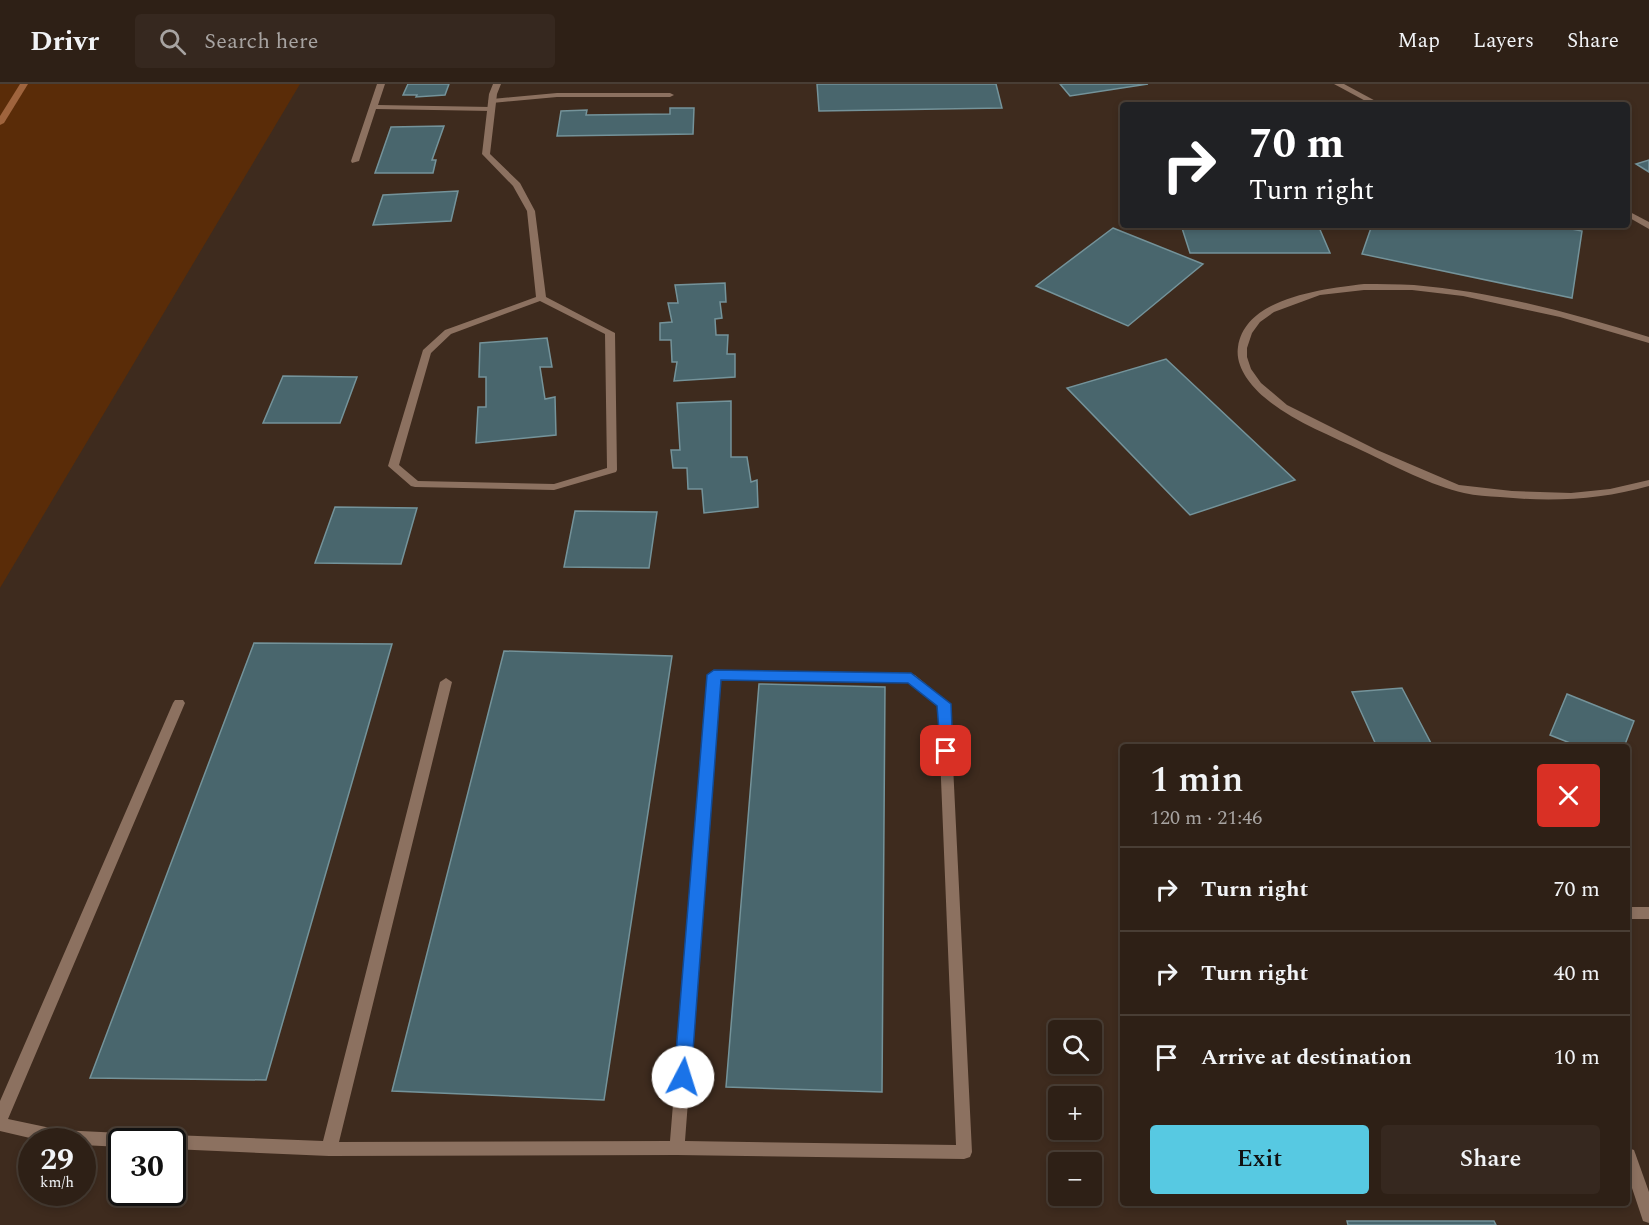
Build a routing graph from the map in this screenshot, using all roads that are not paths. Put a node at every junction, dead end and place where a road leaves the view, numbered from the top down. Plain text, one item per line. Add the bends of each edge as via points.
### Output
1 (381, 84) edge
2 (497, 84) edge
3 (1338, 84) edge
4 (670, 95) dead end
5 (492, 102) junction
6 (1373, 102) edge
7 (373, 107) junction
8 (355, 161) dead end
9 (1630, 215) edge
10 (1649, 226) edge
11 (541, 298) junction
12 (1649, 340) edge
13 (1649, 483) edge
14 (446, 682) dead end
15 (179, 703) dead end
16 (1630, 913) edge
17 (1649, 913) edge
18 (0, 1119) edge
19 (0, 1124) edge
20 (108, 1139) edge
21 (186, 1143) edge
22 (677, 1148) junction
23 (329, 1149) junction
24 (1630, 1161) edge
25 (1649, 1215) edge

1 - 7 street
2 - 5 street
3 - 6 street
4 - 5 street via 557,95
5 - 7 street
5 - 11 street via 486,154 517,185 531,211
7 - 8 street
9 - 10 street
11 - 11 street via 610,333 612,470 554,487 415,484 393,466 426,352 448,332
12 - 13 street via 1480,296 1386,287 1340,288 1300,296 1268,311 1245,332 1242,358 1258,387 1293,412 1383,458 1461,490 1527,497 1580,496
14 - 23 street
15 - 18 street
16 - 17 street
19 - 20 street via 60,1137
21 - 23 street
22 - 22 street via 714,675 911,678 944,704 964,1152
22 - 23 street
24 - 25 street

